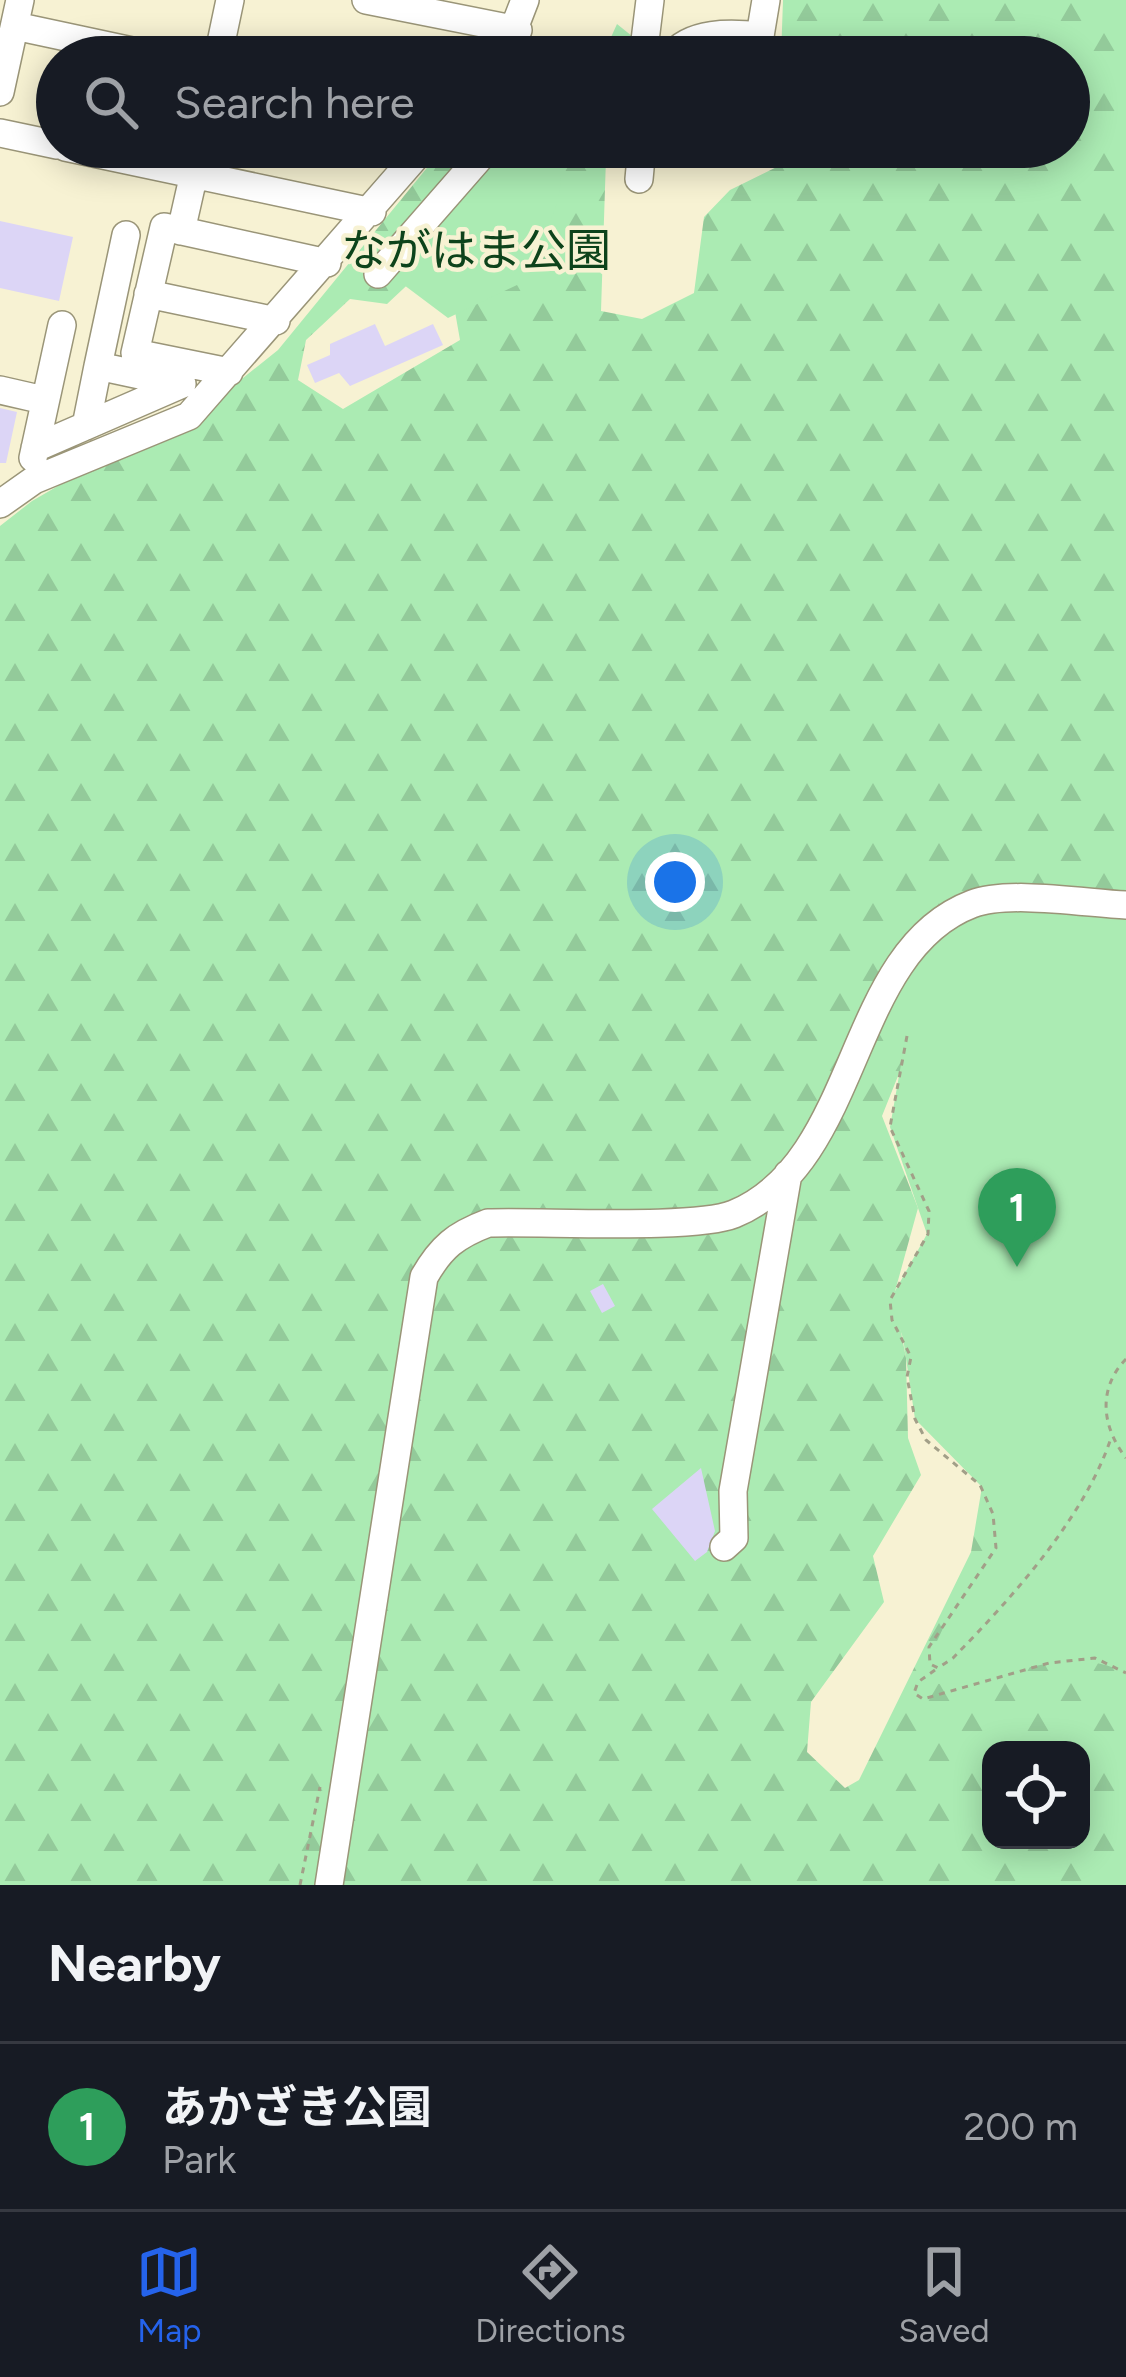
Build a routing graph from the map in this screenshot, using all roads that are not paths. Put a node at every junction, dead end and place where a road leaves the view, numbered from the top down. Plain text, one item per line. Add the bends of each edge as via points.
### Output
1 (230, 0) edge
2 (366, 0) edge
3 (525, 0) edge
4 (650, 0) edge
5 (766, 0) edge
6 (18, 13) edge
7 (518, 30) junction
8 (92, 36) edge
9 (222, 36) edge
10 (515, 36) edge
11 (646, 36) edge
12 (763, 36) edge
13 (0, 92) edge
14 (0, 134) edge
15 (36, 141) edge
16 (195, 168) edge
17 (224, 168) edge
18 (407, 168) edge
19 (471, 168) edge
20 (640, 168) edge
21 (639, 179) dead end
22 (372, 212) junction
23 (181, 230) junction
24 (126, 235) dead end
25 (327, 263) junction
26 (378, 274) dead end
27 (148, 294) junction
28 (276, 321) junction
29 (62, 325) dead end
30 (98, 366) junction
31 (229, 372) junction
32 (0, 390) edge
33 (35, 398) dead end
34 (86, 426) junction
35 (34, 448) junction
36 (34, 480) junction
37 (0, 504) edge
38 (1126, 905) edge
39 (788, 1174) junction
40 (724, 1547) dead end
41 (329, 1885) edge

1 - 9 street
2 - 7 street
3 - 7 street
4 - 11 street
5 - 12 street
6 - 8 street
6 - 13 street
7 - 10 street
14 - 15 street
16 - 23 street
17 - 22 street
18 - 22 street
19 - 26 street
20 - 21 street
22 - 25 street
23 - 25 street
23 - 27 street via 164,227
24 - 30 street
25 - 28 street
27 - 28 street
27 - 31 street via 134,353
28 - 31 street
29 - 35 street
30 - 34 street
30 - 34 street via 182,384
31 - 36 street via 189,416
32 - 33 street
34 - 35 street
35 - 36 street
36 - 37 street
38 - 39 street via 974,903 932,926 909,950 828,1113
39 - 40 street via 733,1491 734,1538
39 - 41 street via 730,1216 488,1223 454,1236 437,1254 424,1277

